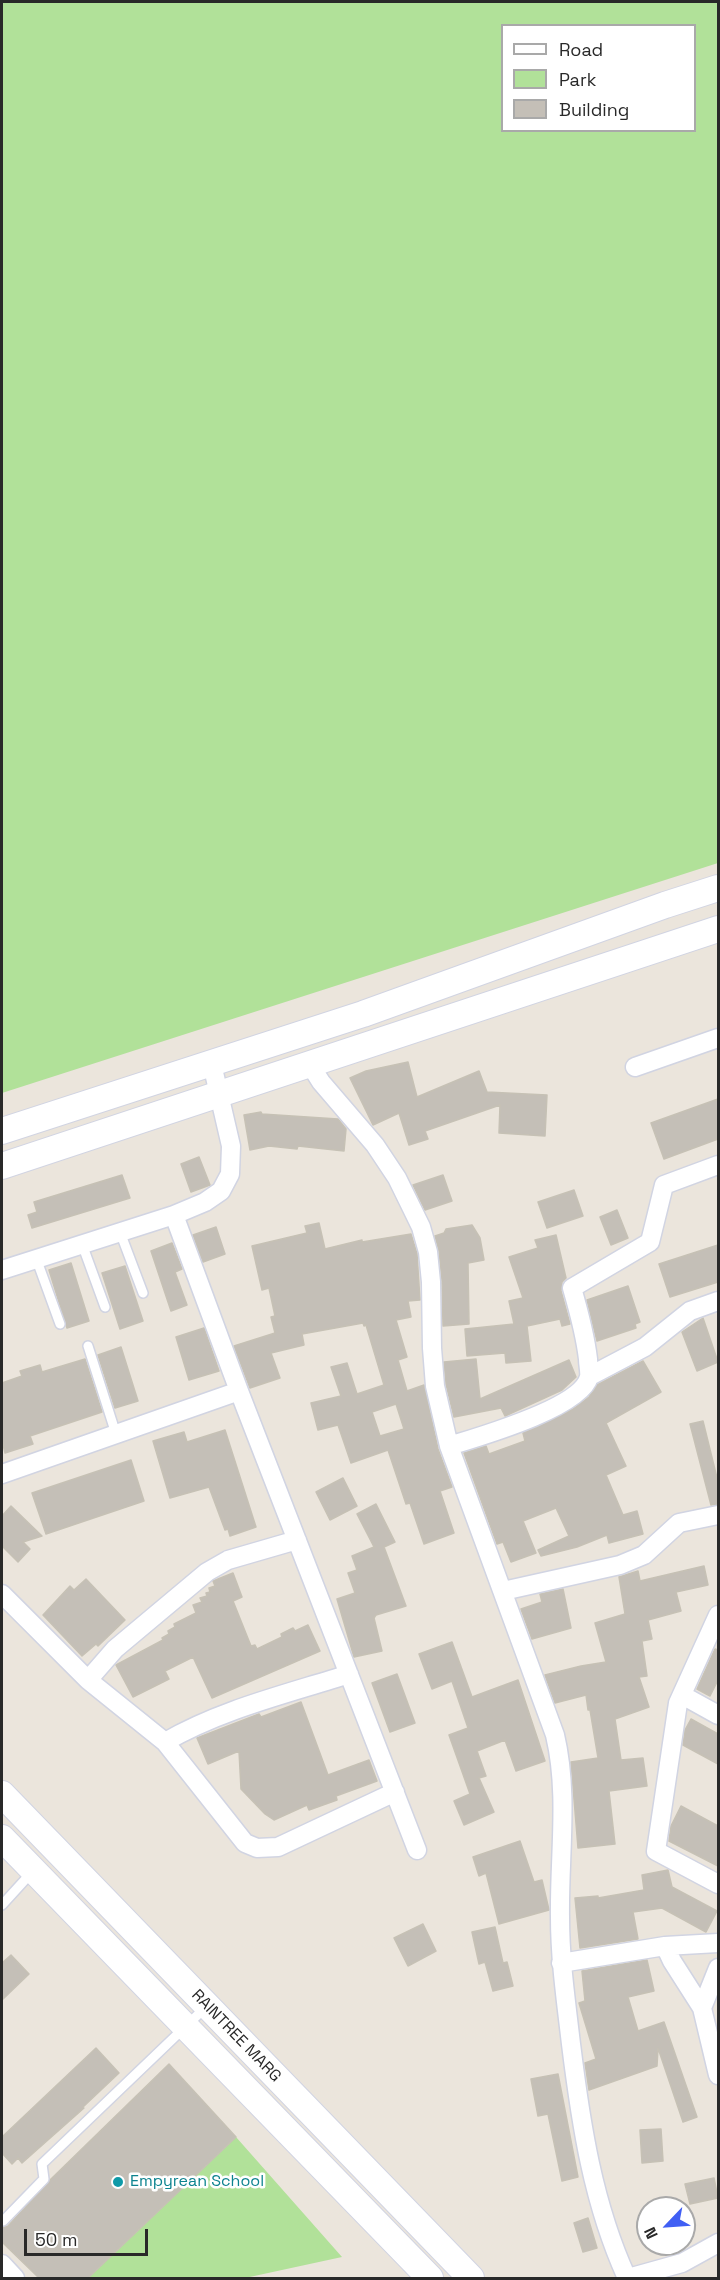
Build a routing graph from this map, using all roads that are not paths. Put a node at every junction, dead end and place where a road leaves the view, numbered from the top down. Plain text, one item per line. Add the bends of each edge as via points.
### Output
1 (718, 888) edge
2 (718, 930) edge
3 (509, 961) junction
4 (518, 996) junction
5 (355, 1017) junction
6 (718, 1038) edge
7 (355, 1049) junction
8 (309, 1063) junction
9 (212, 1064) junction
10 (635, 1067) dead end
11 (219, 1093) junction
12 (2, 1131) edge
13 (718, 1165) edge
14 (2, 1166) edge
15 (174, 1215) junction
16 (120, 1232) junction
17 (82, 1244) junction
18 (36, 1258) junction
19 (2, 1269) edge
20 (142, 1293) dead end
21 (718, 1301) edge
22 (105, 1307) dead end
23 (60, 1324) dead end
24 (88, 1346) dead end
25 (590, 1376) junction
26 (239, 1391) junction
27 (116, 1434) junction
28 (448, 1446) junction
29 (3, 1470) edge
30 (718, 1515) edge
31 (297, 1540) junction
32 (503, 1591) junction
33 (2, 1594) edge
34 (718, 1615) edge
35 (349, 1674) junction
36 (88, 1680) junction
37 (682, 1695) junction
38 (718, 1715) edge
39 (165, 1742) junction
40 (394, 1791) junction
41 (2, 1794) edge
42 (2, 1838) edge
43 (417, 1850) dead end
44 (34, 1870) junction
45 (718, 1884) edge
46 (2, 1905) edge
47 (718, 1943) edge
48 (665, 1946) junction
49 (561, 1963) junction
50 (718, 1968) edge
51 (207, 2006) junction
52 (702, 2008) junction
53 (718, 2016) edge
54 (186, 2027) junction
55 (718, 2075) edge
56 (2, 2221) edge
57 (718, 2243) edge
58 (2, 2264) edge
59 (15, 2278) edge
60 (430, 2278) edge
61 (471, 2278) edge
62 (627, 2278) edge

1 - 3 main road
2 - 4 main road
3 - 4 main road
3 - 5 main road
4 - 7 main road
5 - 7 main road
5 - 9 main road
6 - 10 street
7 - 8 main road
8 - 11 main road
8 - 28 street via 375,1145 397,1178 421,1227 430,1272 435,1386
9 - 11 street
9 - 12 main road
11 - 14 main road
11 - 15 street via 231,1146 230,1174 221,1191
13 - 25 street via 664,1185 650,1242 572,1288 584,1328
15 - 16 street
15 - 26 street
16 - 17 street
16 - 20 lane
17 - 18 street
17 - 22 lane
18 - 19 street
18 - 23 lane
21 - 25 street via 690,1311 645,1347
24 - 27 lane
25 - 28 street via 582,1390 568,1401
26 - 27 street
26 - 31 street
27 - 29 street
28 - 32 street
30 - 32 street via 679,1522 644,1555 620,1565
31 - 35 street
31 - 36 street via 228,1560 207,1572 115,1649
32 - 49 street via 560,1756
33 - 36 street
34 - 37 street
35 - 39 street via 218,1715
35 - 40 street
36 - 39 street
37 - 38 street
37 - 45 street via 656,1851
39 - 40 street via 245,1843 257,1848 287,1843
40 - 43 street
41 - 51 main road, RAINTREE MARG
42 - 44 main road, RAINTREE MARG
44 - 46 lane
44 - 54 main road, RAINTREE MARG
47 - 48 street
48 - 49 street
48 - 52 street
49 - 62 street via 587,2158 599,2205
50 - 52 street
51 - 54 lane
51 - 61 main road, RAINTREE MARG
52 - 53 street
52 - 55 street
54 - 56 lane via 42,2164 44,2179
54 - 60 main road, RAINTREE MARG
57 - 62 street via 682,2263
58 - 59 street

